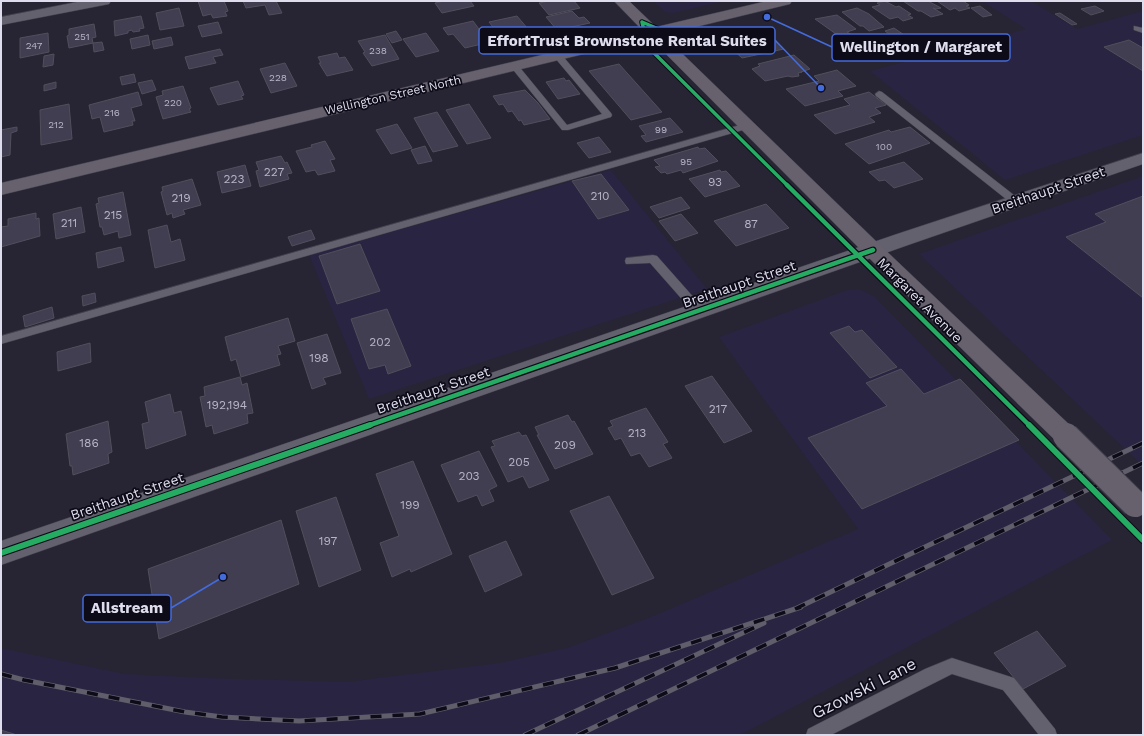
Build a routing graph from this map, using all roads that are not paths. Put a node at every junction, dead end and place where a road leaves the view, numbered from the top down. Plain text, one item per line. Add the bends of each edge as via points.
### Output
1 (104, 1) edge
2 (621, 1) edge
3 (785, 1) edge
4 (1, 21) edge
5 (652, 33) junction
6 (558, 56) junction
7 (514, 66) junction
8 (879, 94) dead end
9 (747, 126) junction
10 (1143, 158) edge
11 (1, 189) edge
12 (1015, 201) junction
13 (874, 250) junction
14 (630, 261) dead end
15 (699, 311) junction
16 (1, 340) edge
17 (1139, 508) edge
18 (1, 553) edge
19 (814, 735) edge
20 (1049, 735) edge

1 - 4 street
2 - 5 street, Margaret Avenue
3 - 5 street, Wellington Street North
5 - 6 street, Wellington Street North
5 - 9 street, Margaret Avenue
6 - 7 street, Wellington Street North
6 - 7 lane via 608,115 565,128
7 - 11 street, Wellington Street North
8 - 12 lane
9 - 13 street, Margaret Avenue
9 - 16 lane
10 - 12 street, Breithaupt Street
12 - 13 street, Breithaupt Street
13 - 15 street, Breithaupt Street
13 - 17 street, Margaret Avenue, bridge
14 - 15 lane via 653,259
15 - 18 street, Breithaupt Street
19 - 20 lane, Gzowski Lane via 952,666 1008,684

